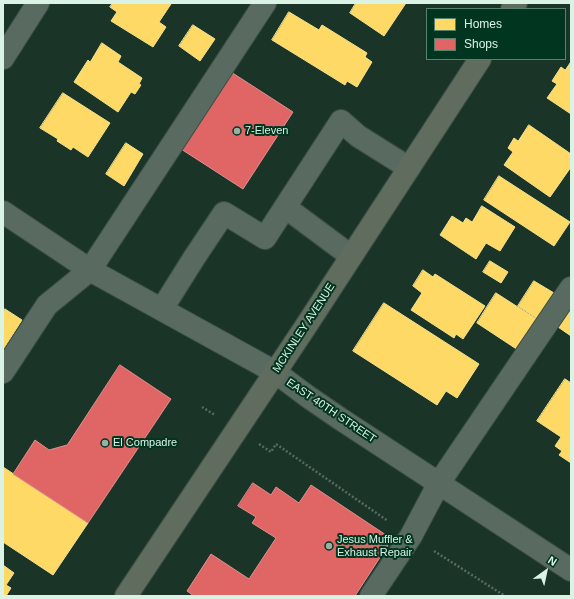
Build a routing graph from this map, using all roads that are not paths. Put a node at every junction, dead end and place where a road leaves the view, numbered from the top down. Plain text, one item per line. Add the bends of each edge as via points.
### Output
1 (38, 3) edge
2 (265, 3) edge
3 (3, 58) edge
4 (479, 60) edge
5 (409, 168) junction
6 (284, 207) junction
7 (3, 212) edge
8 (351, 256) junction
9 (90, 270) junction
10 (571, 288) edge
11 (162, 309) junction
12 (3, 372) edge
13 (275, 372) junction
14 (439, 483) junction
15 (571, 570) edge
16 (126, 596) edge
17 (371, 596) edge

1 - 3 street
2 - 9 street
4 - 5 main road, MCKINLEY AVENUE
5 - 6 street via 358,136 340,120
5 - 8 main road, MCKINLEY AVENUE
6 - 8 street
6 - 11 street via 265,238 224,213
7 - 9 street, EAST 40TH STREET
8 - 13 main road, MCKINLEY AVENUE
9 - 11 street, EAST 40TH STREET
9 - 12 street via 48,306
10 - 14 street
11 - 13 street, EAST 40TH STREET
13 - 14 street, EAST 40TH STREET
13 - 16 main road, MCKINLEY AVENUE
14 - 15 street, EAST 40TH STREET
14 - 17 street via 410,536

